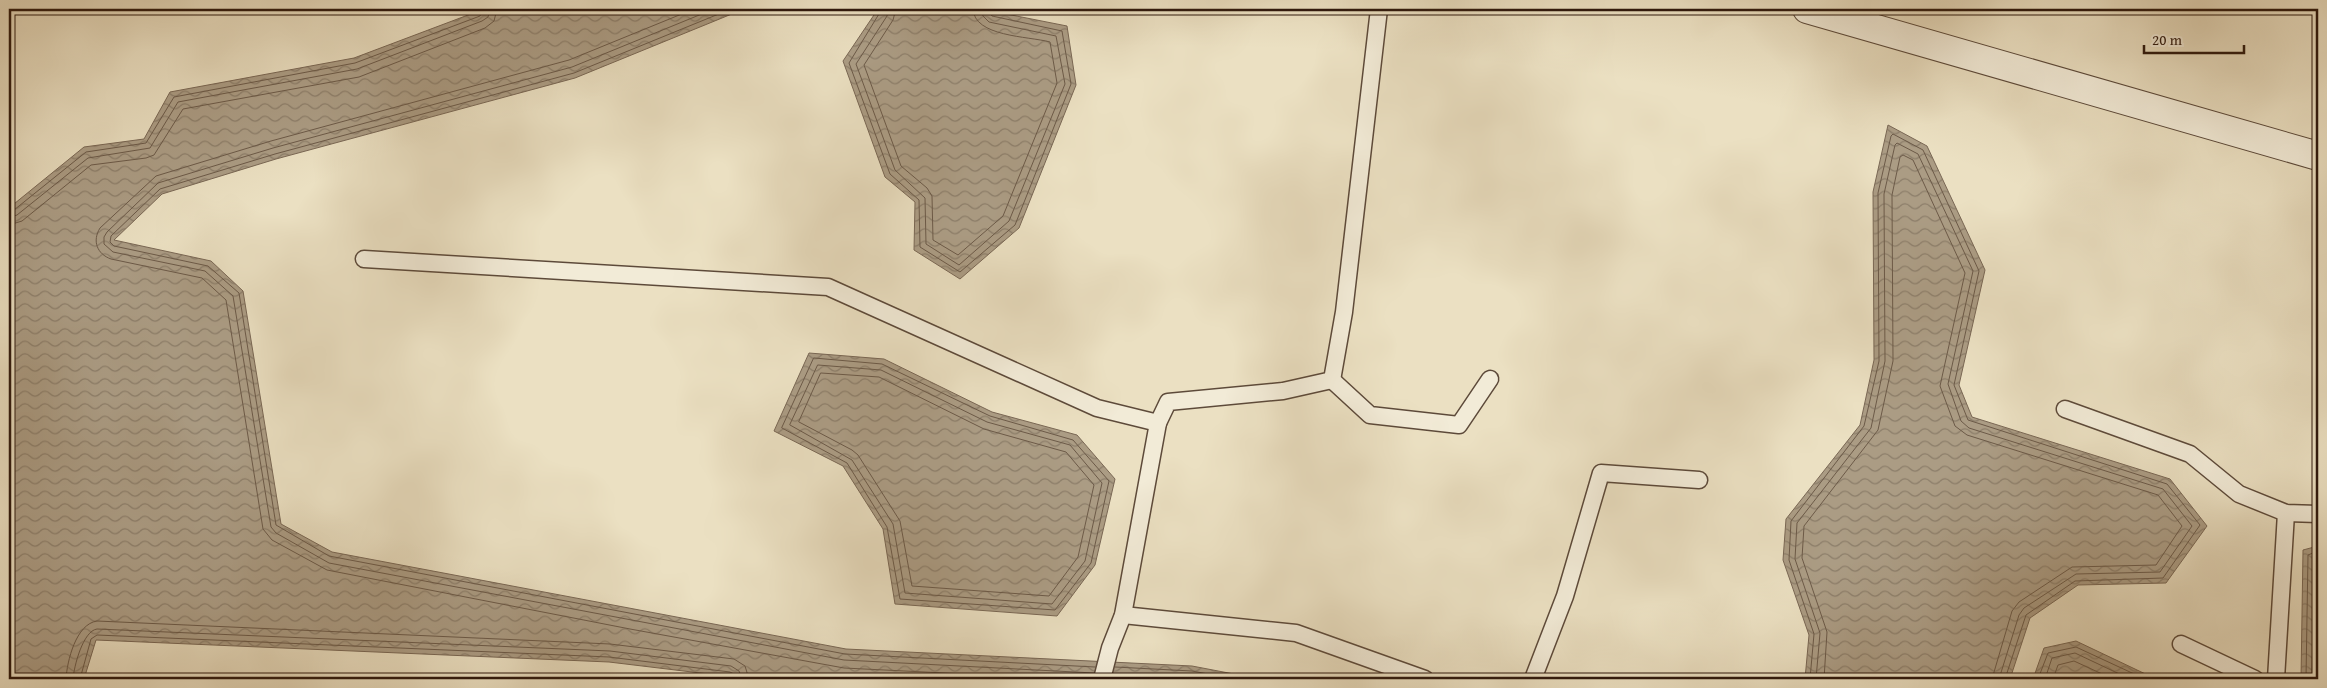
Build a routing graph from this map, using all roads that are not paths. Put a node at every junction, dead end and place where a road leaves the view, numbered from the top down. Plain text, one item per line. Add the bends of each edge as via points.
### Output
1 (1379, 9) edge
2 (1807, 9) edge
3 (2318, 156) edge
4 (364, 259) dead end
5 (1490, 379) dead end
6 (1332, 380) junction
7 (2065, 409) dead end
8 (1158, 424) junction
9 (1699, 480) dead end
10 (2286, 512) junction
11 (2318, 514) edge
12 (1123, 615) junction
13 (2181, 644) dead end
14 (1102, 679) edge
15 (1425, 679) edge
16 (1533, 679) edge
17 (2255, 679) edge
18 (2276, 679) edge

1 - 6 lane via 1344,312
2 - 3 street
4 - 8 lane via 828,287 1097,408
5 - 6 lane via 1459,425 1370,415
6 - 8 lane via 1282,392 1168,402
7 - 10 lane via 2190,454 2239,494
8 - 12 lane
9 - 16 lane via 1601,473 1565,596
10 - 11 lane
10 - 18 lane
12 - 14 lane
12 - 15 lane via 1296,633
13 - 17 lane

